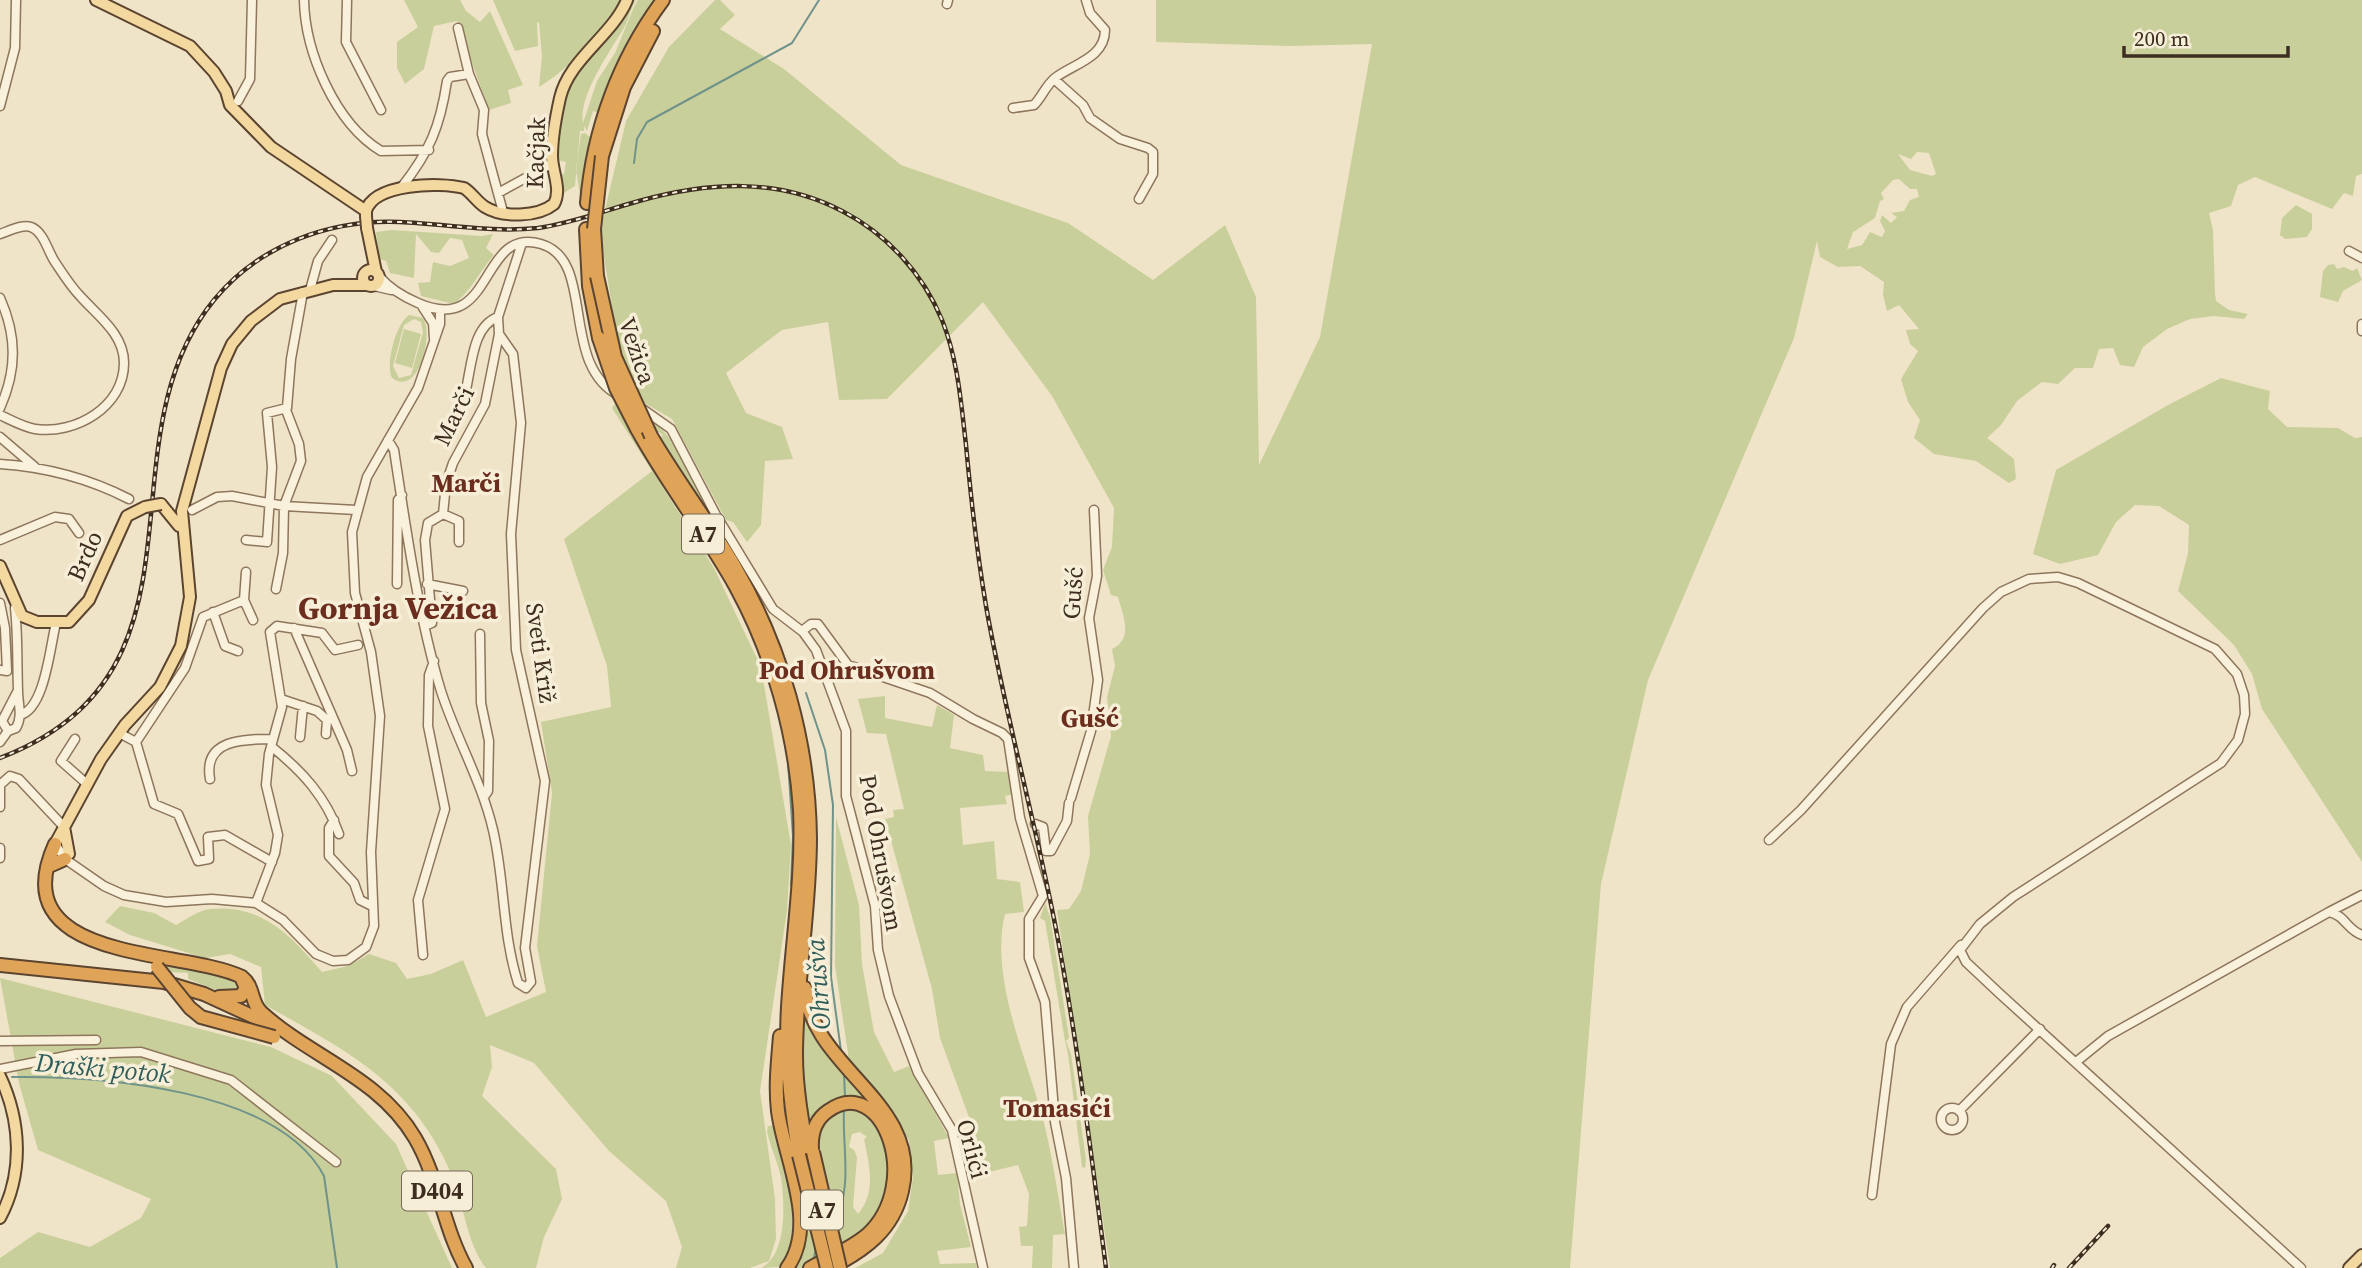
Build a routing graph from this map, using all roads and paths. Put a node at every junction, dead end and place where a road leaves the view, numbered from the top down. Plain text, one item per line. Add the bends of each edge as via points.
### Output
1 (16, 0) edge
2 (96, 0) edge
3 (252, 0) edge
4 (304, 0) edge
5 (347, 0) edge
6 (627, 0) edge
7 (663, 0) edge
8 (674, 0) edge
9 (1086, 0) edge
10 (458, 28) dead end
11 (469, 74) junction
12 (1054, 79) junction
13 (235, 100) junction
14 (0, 106) edge
15 (1013, 108) dead end
16 (382, 110) dead end
17 (429, 150) junction
18 (553, 163) junction
19 (401, 188) junction
20 (498, 193) junction
21 (377, 197) junction
22 (350, 198) junction
23 (1139, 199) dead end
24 (503, 212) junction
25 (366, 214) junction
26 (590, 229) junction
27 (0, 234) edge
28 (332, 240) dead end
29 (522, 243) junction
30 (2349, 251) dead end
31 (2362, 258) edge
32 (370, 278) junction
33 (307, 291) junction
34 (0, 298) edge
35 (420, 304) junction
36 (439, 310) junction
37 (453, 310) junction
38 (498, 317) junction
39 (436, 324) junction
40 (2362, 324) edge
41 (2362, 331) edge
42 (499, 334) junction
43 (0, 408) edge
44 (286, 410) junction
45 (0, 415) edge
46 (451, 426) dead end
47 (0, 437) edge
48 (388, 440) junction
49 (0, 464) edge
50 (35, 467) junction
51 (402, 495) junction
52 (129, 499) dead end
53 (270, 503) junction
54 (162, 505) junction
55 (188, 506) junction
56 (284, 506) junction
57 (356, 510) junction
58 (1094, 510) dead end
59 (443, 514) junction
60 (79, 533) dead end
61 (182, 533) junction
62 (246, 540) dead end
63 (0, 541) edge
64 (459, 542) dead end
65 (0, 566) edge
66 (246, 572) dead end
67 (2097, 580) dead end
68 (397, 584) dead end
69 (427, 584) junction
70 (276, 589) dead end
71 (2093, 589) junction
72 (463, 591) dead end
73 (244, 600) junction
74 (0, 603) edge
75 (15, 606) junction
76 (213, 612) junction
77 (26, 619) junction
78 (253, 620) dead end
79 (56, 624) junction
80 (427, 625) junction
81 (294, 628) junction
82 (802, 631) junction
83 (480, 634) dead end
84 (19, 638) junction
85 (2221, 640) dead end
86 (358, 645) dead end
87 (1934, 648) dead end
88 (2215, 649) junction
89 (238, 651) dead end
90 (1941, 655) junction
91 (434, 661) junction
92 (0, 670) edge
93 (18, 692) junction
94 (281, 699) junction
95 (303, 706) junction
96 (1878, 709) dead end
97 (20, 715) junction
98 (1885, 715) junction
99 (8, 731) junction
100 (119, 733) junction
101 (326, 734) dead end
102 (300, 737) dead end
103 (75, 739) dead end
104 (0, 742) edge
105 (136, 742) junction
106 (273, 743) junction
107 (352, 771) dead end
108 (801, 773) junction
109 (210, 779) dead end
110 (87, 784) junction
111 (0, 787) edge
112 (484, 797) junction
113 (0, 807) edge
114 (334, 820) junction
115 (1029, 825) junction
116 (64, 827) junction
117 (339, 834) dead end
118 (1769, 840) dead end
119 (55, 844) junction
120 (0, 848) edge
121 (67, 856) junction
122 (0, 858) edge
123 (272, 862) junction
124 (47, 867) junction
125 (2362, 895) edge
126 (256, 903) junction
127 (372, 906) junction
128 (2329, 912) junction
129 (2362, 935) edge
130 (1961, 946) junction
131 (114, 947) junction
132 (423, 955) dead end
133 (1, 965) edge
134 (155, 973) junction
135 (237, 974) junction
136 (222, 999) junction
137 (2040, 1030) junction
138 (293, 1036) junction
139 (96, 1040) dead end
140 (0, 1041) edge
141 (908, 1046) joint
142 (331, 1059) junction
143 (2076, 1062) junction
144 (0, 1069) edge
145 (0, 1076) edge
146 (1959, 1111) dead end
147 (889, 1126) junction
148 (807, 1153) junction
149 (336, 1163) dead end
150 (1872, 1195) dead end
151 (0, 1218) edge
152 (848, 1254) junction
153 (2362, 1255) edge
154 (2362, 1261) edge
155 (466, 1268) edge
156 (787, 1268) edge
157 (810, 1268) edge
158 (828, 1268) edge
159 (838, 1268) edge
160 (983, 1268) edge
161 (1074, 1268) edge
162 (2301, 1268) edge
163 (2349, 1268) edge
164 (2356, 1268) edge

1 - 14 street via 15,48
2 - 13 main road via 190,46
3 - 13 street via 250,79
4 - 17 street via 305,29 314,58 354,126 381,151
5 - 16 street via 346,42
6 - 18 main road, Kačjak via 566,82
7 - 26 highway, A7 via 634,45 606,108 595,143 587,203
8 - 26 highway, A7, bridge via 634,65 614,113
9 - 12 street via 1105,37 1086,62
10 - 11 street
11 - 17 street via 447,81 441,118
11 - 20 street via 484,110 482,134
12 - 15 street via 1034,105
12 - 23 street via 1083,105 1090,118 1120,139 1153,152 1153,174
13 - 22 main road via 288,161
17 - 19 street
18 - 20 street
18 - 24 main road, Kačjak via 558,190 554,204 537,213
19 - 21 main road, Kačjak
19 - 24 main road, Kačjak via 464,188 483,206
20 - 24 street
21 - 22 main road
21 - 25 main road
22 - 25 main road
25 - 32 main road, bridge
26 - 108 highway, Vežica / A7, bridge via 614,358 651,436 753,602 788,689
26 - 108 highway, A7, bridge via 589,286 599,338 616,388 747,608 781,697
27 - 45 street via 25,227 38,232 80,297 102,315 124,361 106,407 82,422 40,430
28 - 33 street
29 - 37 street via 500,255 471,301
29 - 38 street, Sveti Križ
29 - 82 street, Pod Ohrušvom via 548,247 567,266 584,351 594,375 613,393 656,415 671,429 723,527 776,612
30 - 31 street
32 - 33 main road
32 - 35 street
33 - 44 street
33 - 55 main road via 275,302 232,344 221,369
34 - 43 street via 14,349 11,382
35 - 36 street
35 - 39 street
36 - 37 street
36 - 39 street
37 - 39 street
38 - 42 street, Sveti Križ
38 - 46 street, Marči via 478,336 462,411
39 - 48 street via 414,398
40 - 41 street
42 - 59 street, Marči via 485,404 453,463
42 - 112 street, Sveti Križ via 513,354 521,423 511,534 513,613 520,677 545,781 525,948 531,982 526,988 519,983 508,940 497,852
44 - 53 street via 267,413
44 - 56 street via 301,461
47 - 50 street
48 - 51 street via 393,445
48 - 57 street via 367,477
49 - 50 street
50 - 52 street via 86,478
51 - 68 street via 398,500
51 - 80 street
53 - 55 street via 225,496
53 - 56 street
53 - 62 street via 267,541
54 - 55 main road, Brdo
54 - 61 main road
54 - 79 main road, Brdo, bridge via 133,511 123,522 84,609 69,622
55 - 61 main road
56 - 57 street
56 - 70 street via 283,553
57 - 127 street via 351,543 353,577 380,716
58 - 115 street, Gušć via 1097,576 1089,626 1098,680 1091,731 1067,821 1051,851 1046,851 1042,825
59 - 64 street via 459,521
59 - 69 street, Marči via 431,519 426,528
60 - 63 street via 69,519 55,517
61 - 100 main road via 190,578 183,639 160,687
65 - 75 main road
66 - 73 street
67 - 71 street
69 - 72 street
69 - 80 street, Marči via 432,622
71 - 88 street
71 - 90 street via 2058,577 2020,581 1993,599
73 - 76 street
73 - 78 street
74 - 92 street via 7,671
75 - 77 main road
75 - 84 street
76 - 89 street via 225,646
76 - 105 street via 203,617 185,668
77 - 79 main road
77 - 84 street
79 - 97 street via 35,705
80 - 91 street
81 - 86 street via 322,633 335,650
81 - 94 street via 274,627 269,636
81 - 107 street via 348,750
82 - 115 street, Pod Ohrušvom via 818,624 838,656 852,667 930,693 1005,734
82 - 141 street, Pod Ohrušvom via 816,650 846,731 848,804 875,906 883,971
83 - 112 street via 481,703 489,741
84 - 93 street
85 - 88 street
87 - 90 street
88 - 130 street via 2237,674 2244,695 2243,723 2228,755 2180,791 2013,897
90 - 98 street
91 - 112 street via 454,728
91 - 132 street via 429,675 428,726 445,809 418,900
93 - 97 street
93 - 99 street via 2,721
94 - 95 street
94 - 106 street
95 - 101 street via 325,717
95 - 102 street
96 - 98 street
97 - 99 street via 19,725
98 - 118 street
99 - 104 street
100 - 105 street
100 - 110 main road
103 - 110 street via 61,761
105 - 123 street via 154,804 181,817 198,861 209,859 206,841 210,836 233,837
106 - 109 street via 252,739 218,747 211,757
106 - 114 street via 300,769
106 - 123 street via 267,785 278,835
108 - 147 highway via 812,795 814,842 804,986 809,1014 824,1042
108 - 148 highway, A7 via 787,1043 789,1095
108 - 156 highway via 777,1091 801,1227 799,1246
110 - 116 main road
111 - 113 street
111 - 116 street via 10,776 19,779
114 - 117 street
114 - 127 street via 329,828 329,856 352,880 362,903
115 - 161 street via 1031,866 1043,896 1029,919 1029,958 1045,1002
116 - 119 main road
116 - 121 main road
119 - 121 street
119 - 124 highway
120 - 122 street
121 - 124 highway
121 - 126 street via 90,877 139,899
123 - 126 street
124 - 131 highway via 47,894 59,918 82,937
125 - 128 street
126 - 127 street via 283,919 316,954 333,961 355,957 366,947 373,931
128 - 129 street
128 - 143 street via 2108,1036
130 - 137 street via 1966,962
130 - 150 street via 1907,1007 1891,1044
131 - 134 highway
131 - 135 highway
133 - 134 highway, D404 via 110,975
134 - 136 highway, D404
134 - 142 highway, bridge via 201,1017
135 - 136 highway via 245,992
135 - 138 highway via 250,984 260,1012
136 - 138 highway, D404
137 - 143 street
137 - 146 street
138 - 142 highway, D404
139 - 140 street
141 - 160 street, Orlići via 951,1130
142 - 155 highway, D404 via 385,1100 414,1137
143 - 162 street
144 - 149 street via 76,1055 141,1052 231,1080
145 - 151 main road via 18,1137 10,1195
147 - 148 highway via 867,1109 849,1104 828,1110 815,1126
147 - 152 highway via 895,1157 893,1192 877,1224
148 - 158 highway, A7, bridge
148 - 159 highway, bridge
152 - 157 highway, bridge
152 - 158 highway, bridge
153 - 163 main road
154 - 164 main road

